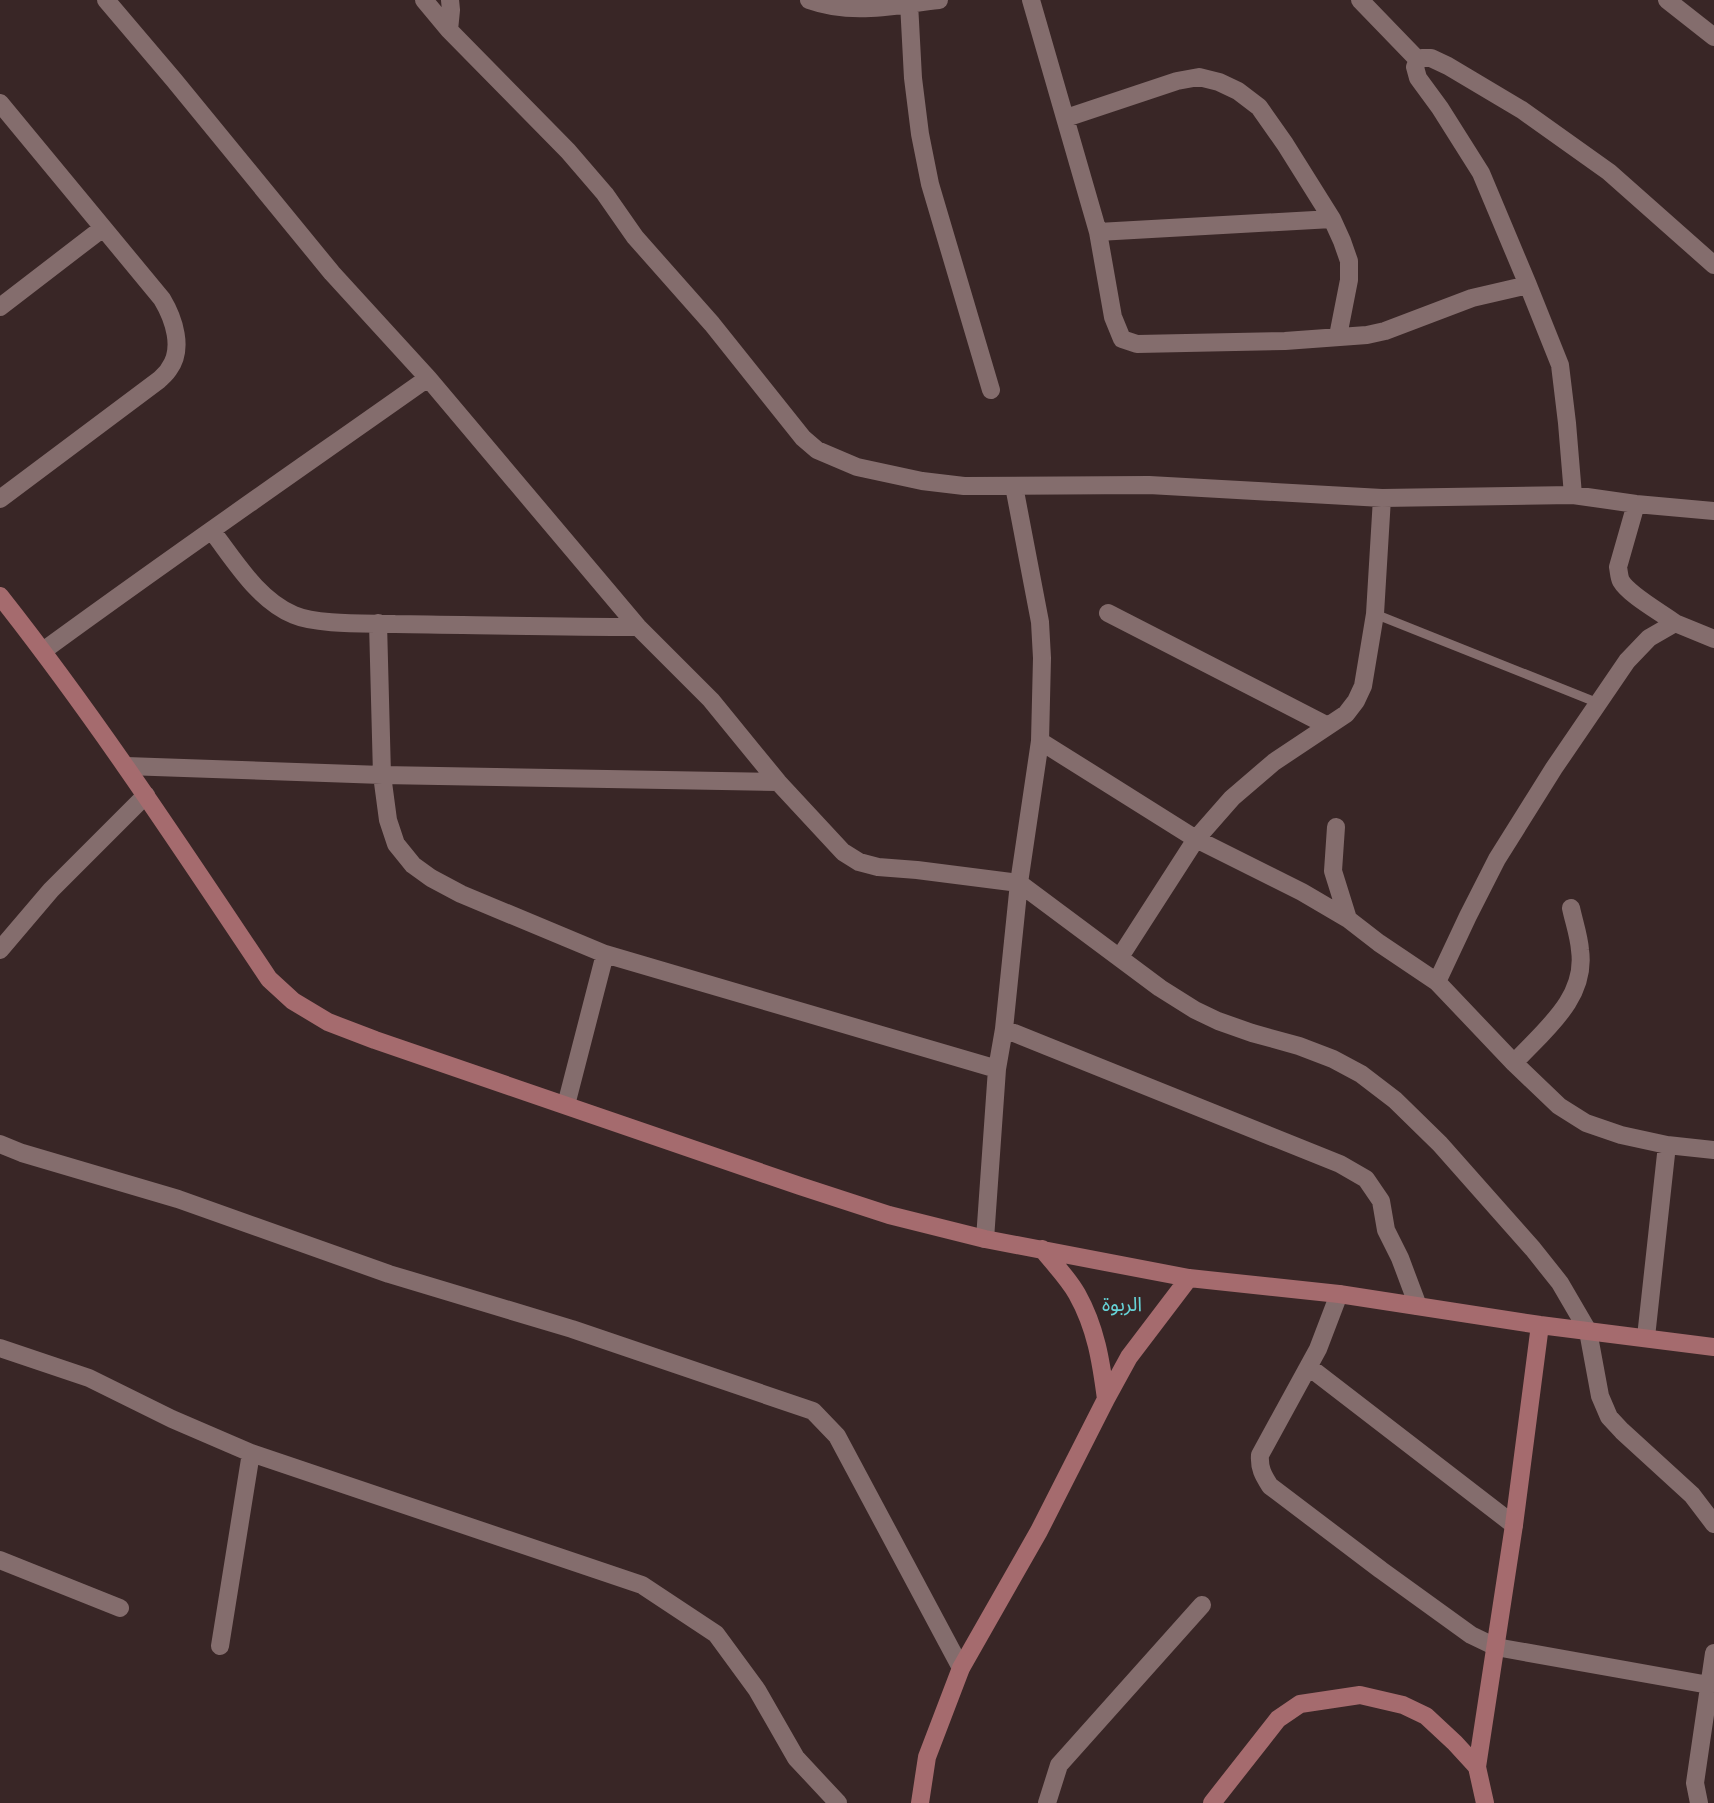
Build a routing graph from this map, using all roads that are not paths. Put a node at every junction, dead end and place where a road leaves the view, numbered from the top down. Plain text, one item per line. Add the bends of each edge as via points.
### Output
1 (106, 0) edge
2 (424, 0) edge
3 (450, 0) edge
4 (809, 0) edge
5 (939, 0) edge
6 (1031, 0) edge
7 (1360, 0) edge
8 (888, 3) edge
9 (909, 3) junction
10 (1680, 4) edge
11 (449, 30) junction
12 (1714, 38) edge
13 (1418, 60) junction
14 (0, 103) edge
15 (1066, 118) junction
16 (1332, 219) junction
17 (103, 228) junction
18 (1098, 232) junction
19 (1714, 265) edge
20 (1528, 285) junction
21 (0, 308) edge
22 (1338, 336) junction
23 (428, 378) junction
24 (991, 390) dead end
25 (1014, 486) junction
26 (1574, 495) junction
27 (1382, 498) junction
28 (0, 500) edge
29 (1636, 504) junction
30 (1714, 511) edge
31 (212, 531) junction
32 (0, 596) edge
33 (1108, 613) dead end
34 (1375, 614) junction
35 (378, 623) junction
36 (1675, 623) junction
37 (638, 627) junction
38 (1714, 639) edge
39 (43, 651) junction
40 (1598, 703) junction
41 (1328, 726) junction
42 (1040, 741) junction
43 (126, 766) junction
44 (382, 775) junction
45 (778, 783) junction
46 (146, 795) junction
47 (1336, 827) dead end
48 (1196, 839) junction
49 (1019, 883) junction
50 (1571, 908) dead end
51 (1348, 919) junction
52 (0, 950) edge
53 (605, 954) junction
54 (1120, 957) junction
55 (1437, 982) junction
56 (1004, 1029) junction
57 (1514, 1063) junction
58 (997, 1069) junction
59 (566, 1105) junction
60 (0, 1144) edge
61 (1667, 1145) junction
62 (1714, 1150) edge
63 (985, 1239) junction
64 (1042, 1249) junction
65 (1189, 1278) junction
66 (1339, 1294) junction
67 (1418, 1306) junction
68 (1540, 1325) junction
69 (1588, 1331) junction
70 (1646, 1337) junction
71 (1714, 1347) edge
72 (0, 1348) edge
73 (1309, 1367) junction
74 (1106, 1399) junction
75 (251, 1453) junction
76 (1714, 1524) edge
77 (1514, 1525) junction
78 (0, 1560) edge
79 (1202, 1605) dead end
80 (120, 1608) dead end
81 (220, 1646) dead end
82 (1496, 1647) junction
83 (1714, 1653) edge
84 (961, 1668) junction
85 (1709, 1685) junction
86 (1477, 1767) junction
87 (838, 1803) edge
88 (920, 1803) edge
89 (1047, 1803) edge
90 (1212, 1803) edge
91 (1485, 1803) edge
92 (1699, 1803) edge

1 - 23 street via 332,273
2 - 11 street
3 - 11 street
4 - 8 street via 852,9
5 - 9 street
6 - 15 street
7 - 13 street
8 - 9 street
9 - 24 street via 913,78 930,184
10 - 12 street
11 - 25 street via 568,151 605,194 634,237 817,450 857,467 922,481
13 - 19 street via 1431,58 1448,66 1522,110 1608,172
13 - 20 street via 1418,78 1481,173
14 - 17 street
15 - 16 street via 1177,81 1199,77 1219,81 1259,107
15 - 18 street
16 - 18 street
16 - 22 street via 1349,261
17 - 21 street
17 - 28 street via 169,310 176,335 175,358 159,380
18 - 22 street via 1113,317 1122,339 1137,344
20 - 22 street via 1472,298 1385,331
20 - 26 street via 1560,365
23 - 31 street
23 - 37 street
25 - 27 street via 1149,485
25 - 42 street via 1040,622
26 - 27 street
26 - 29 street
27 - 34 street
29 - 30 street
29 - 36 street via 1618,567 1619,576 1631,592
31 - 35 street via 249,579 295,616
31 - 39 street
32 - 39 street
33 - 41 street
34 - 40 lane
34 - 41 street via 1363,686 1346,714
35 - 37 street
35 - 44 street
36 - 38 street
36 - 40 street via 1638,648
37 - 45 street via 711,700
39 - 43 street
40 - 55 street via 1497,859
41 - 48 street via 1247,784
42 - 48 street
42 - 49 street
43 - 44 street
43 - 46 street
44 - 45 street
44 - 53 street via 388,820 396,844 412,865 461,894
45 - 49 street via 843,852 859,862
46 - 52 street via 51,891
46 - 59 street via 268,979 293,1001 328,1022 375,1040
47 - 51 street via 1333,871
48 - 51 street
48 - 54 street
49 - 54 street
49 - 56 street
50 - 57 street via 1581,951 1577,986 1568,1005
51 - 55 street
53 - 58 street
53 - 59 street
54 - 69 street via 1195,1010 1333,1059 1395,1100 1440,1144 1533,1249 1560,1283
55 - 57 street
56 - 58 street
56 - 67 street via 1340,1164 1366,1179 1381,1201 1386,1230
57 - 61 street via 1559,1106 1586,1122
58 - 63 street
59 - 63 street via 889,1215
60 - 84 street via 178,1199 389,1274 572,1329 813,1411 837,1436
61 - 62 street
61 - 70 street
63 - 64 street
64 - 65 street
64 - 74 street via 1076,1293 1091,1323
65 - 66 street
65 - 74 street via 1129,1357
66 - 67 street
66 - 73 street
67 - 68 street
68 - 69 street
68 - 77 street
69 - 70 street
69 - 76 street via 1600,1396 1609,1417 1692,1495
70 - 71 street
72 - 75 street via 89,1378
73 - 77 street
73 - 82 street via 1260,1455 1259,1465 1270,1486 1471,1635
74 - 84 street via 1039,1531
75 - 81 street
75 - 87 street via 642,1586 716,1634 757,1690 796,1758
77 - 82 street
78 - 80 street
79 - 89 street via 1059,1765
82 - 85 street
82 - 86 street
83 - 85 street
84 - 88 street via 927,1757
85 - 92 street via 1695,1783
86 - 90 street via 1426,1716 1403,1704 1360,1695 1300,1704 1278,1719
86 - 91 street

